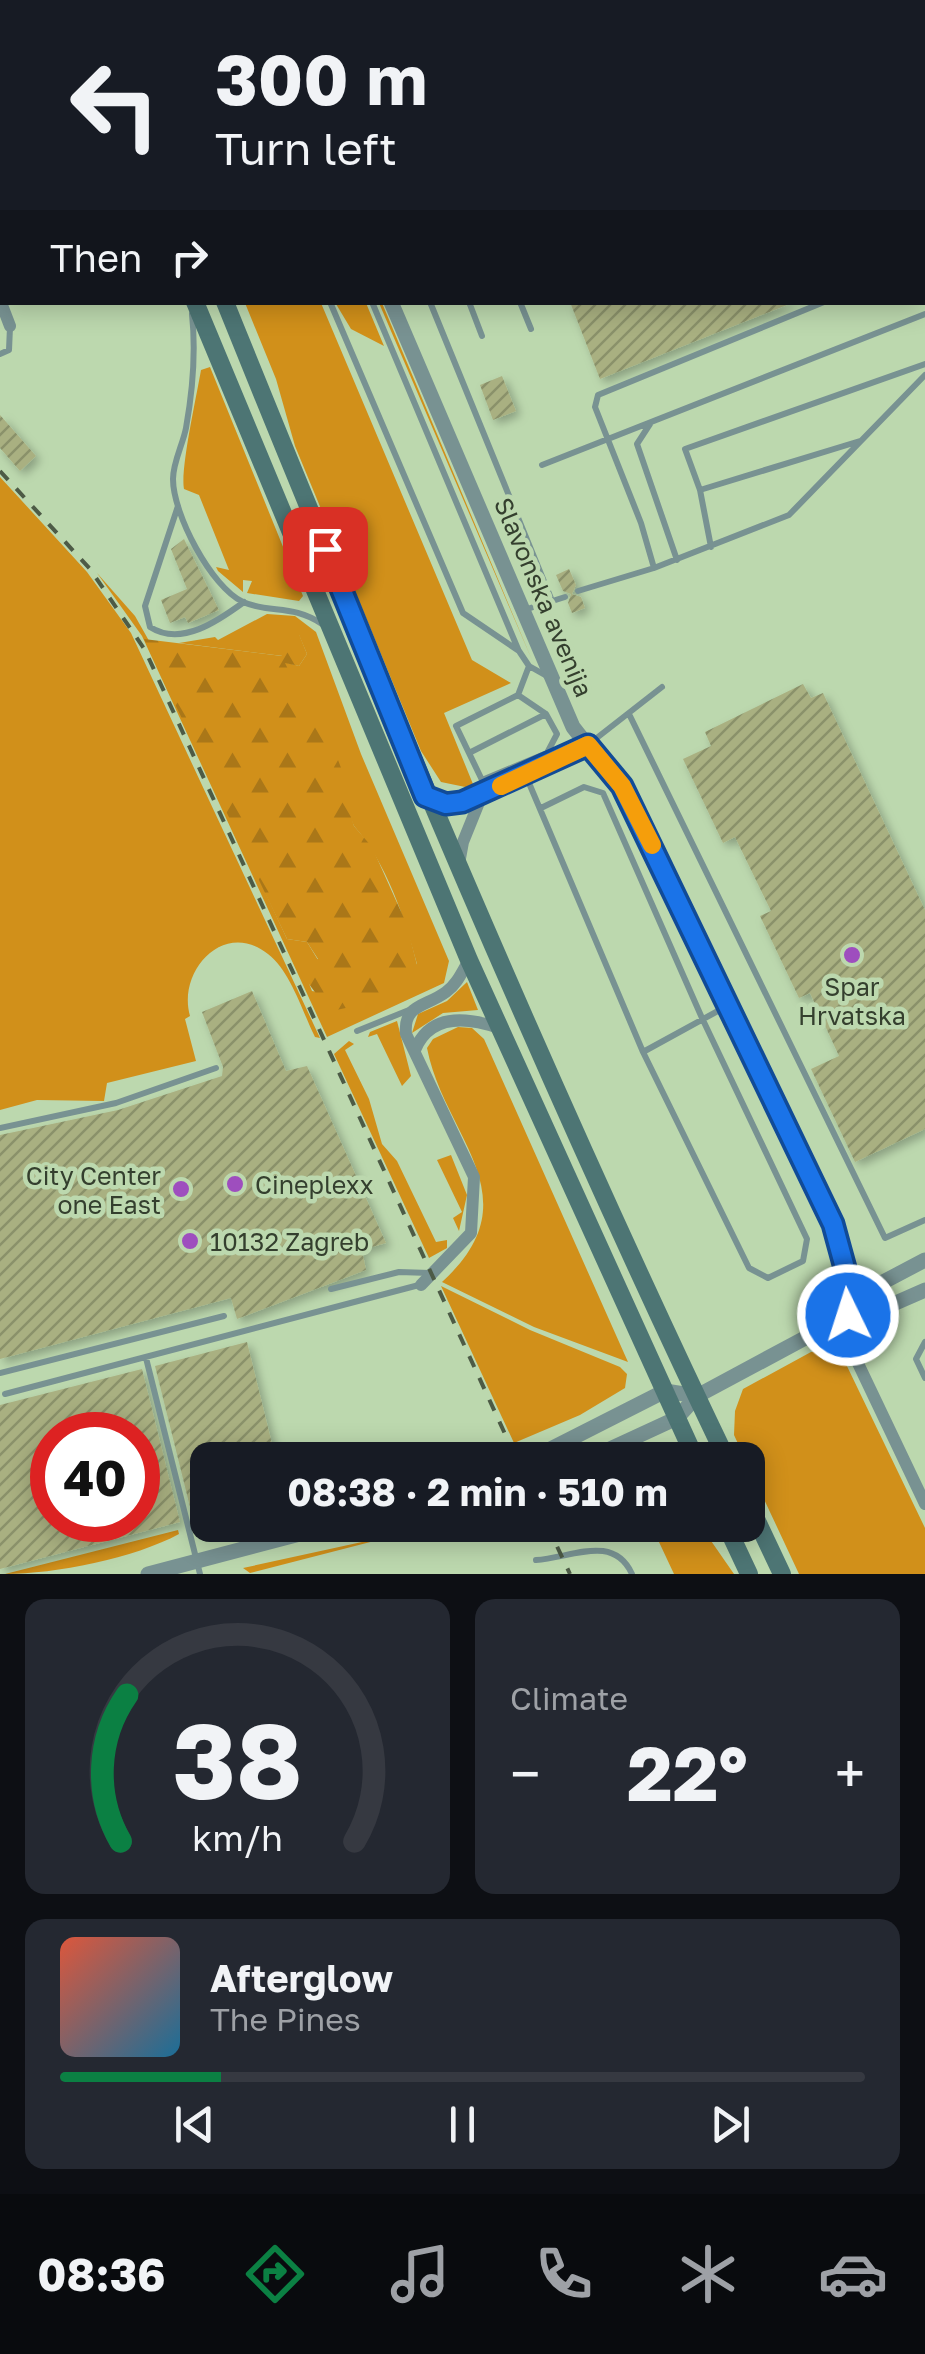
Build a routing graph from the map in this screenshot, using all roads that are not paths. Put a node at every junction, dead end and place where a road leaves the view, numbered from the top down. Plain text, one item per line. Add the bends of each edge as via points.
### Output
1 (2, 305) edge
2 (193, 305) edge
3 (194, 305) edge
4 (226, 305) edge
5 (331, 305) edge
6 (373, 305) edge
7 (392, 305) edge
8 (431, 305) edge
9 (470, 305) edge
10 (521, 305) edge
11 (817, 305) edge
12 (925, 314) edge
13 (10, 326) joint
14 (532, 329) dead end
15 (482, 336) dead end
16 (0, 354) edge
17 (925, 364) edge
18 (925, 375) edge
19 (651, 423) junction
20 (861, 440) junction
21 (607, 441) junction
22 (542, 465) dead end
23 (700, 490) junction
24 (179, 504) junction
25 (712, 546) junction
26 (677, 560) junction
27 (654, 568) junction
28 (578, 592) dead end
29 (565, 597) dead end
30 (552, 601) junction
31 (244, 602) junction
32 (523, 610) junction
33 (328, 628) junction
34 (519, 650) junction
35 (530, 666) junction
36 (551, 678) junction
37 (662, 687) dead end
38 (518, 695) junction
39 (546, 714) junction
40 (630, 716) junction
41 (588, 745) junction
42 (468, 753) junction
43 (525, 775) junction
44 (425, 796) junction
45 (482, 796) junction
46 (541, 808) junction
47 (458, 870) junction
48 (469, 960) junction
49 (728, 1006) junction
50 (410, 1010) junction
51 (702, 1018) junction
52 (499, 1028) junction
53 (357, 1031) dead end
54 (415, 1050) junction
55 (643, 1052) junction
56 (216, 1068) dead end
57 (0, 1128) edge
58 (925, 1220) edge
59 (925, 1260) edge
60 (845, 1268) junction
61 (432, 1273) junction
62 (879, 1283) junction
63 (420, 1285) joint
64 (332, 1289) dead end
65 (925, 1290) edge
66 (848, 1315) junction
67 (224, 1316) dead end
68 (925, 1342) edge
69 (146, 1358) junction
70 (0, 1373) edge
71 (925, 1378) edge
72 (665, 1392) junction
73 (5, 1394) dead end
74 (697, 1396) junction
75 (677, 1418) junction
76 (565, 1442) edge
77 (625, 1442) edge
78 (688, 1442) edge
79 (719, 1442) edge
80 (925, 1504) edge
81 (765, 1538) edge
82 (280, 1542) edge
83 (734, 1542) edge
84 (536, 1560) dead end
85 (198, 1568) edge
86 (148, 1574) edge
87 (632, 1574) edge
88 (749, 1574) edge
89 (782, 1574) edge

1 - 13 street
2 - 24 lane via 195,360 173,480
3 - 33 main road
4 - 44 main road
5 - 34 lane via 463,614
6 - 34 lane
7 - 32 street, Slavonska avenija
8 - 30 lane
9 - 15 lane
10 - 14 lane
11 - 21 lane via 606,390 595,407
12 - 19 lane
13 - 16 lane via 9,350
17 - 23 lane via 685,450
18 - 20 lane
19 - 21 lane
19 - 26 lane via 637,444
20 - 23 lane
20 - 25 lane via 789,514
21 - 22 lane
21 - 27 lane
23 - 25 lane
24 - 31 lane via 209,573
24 - 31 lane via 145,606 150,627 178,636
25 - 26 lane
26 - 27 lane
27 - 28 lane
29 - 30 lane
30 - 32 lane
31 - 33 lane via 301,610
32 - 36 street, Slavonska avenija
33 - 48 main road
34 - 35 lane
35 - 36 lane
35 - 38 lane
36 - 41 street, Slavonska avenija
37 - 40 lane
38 - 39 lane
38 - 42 lane via 456,726
39 - 42 lane
39 - 42 lane via 557,734 547,753 482,780
40 - 41 lane
40 - 58 lane via 885,1238
41 - 43 street
41 - 49 street, Slavonska avenija via 628,796
43 - 45 street
43 - 46 lane
44 - 45 street via 446,804
44 - 47 main road
45 - 47 street
46 - 51 lane via 584,788 602,792
46 - 55 lane
47 - 74 main road
48 - 50 street via 446,992
48 - 52 main road
49 - 51 lane
49 - 60 street, Slavonska avenija via 833,1224
50 - 53 lane
50 - 54 street via 406,1034
51 - 55 lane
51 - 55 lane via 808,1240 804,1261 768,1278 749,1268
52 - 54 street via 454,1019 427,1030
52 - 72 main road
54 - 61 street via 474,1176 471,1233
56 - 57 lane via 116,1103
59 - 62 street
60 - 62 street via 863,1282
60 - 66 street, Slavonska avenija
61 - 63 street
61 - 64 lane via 399,1272
62 - 66 street
63 - 69 lane
65 - 66 street via 875,1312
66 - 74 street
66 - 80 street, Slavonska avenija via 855,1357
67 - 70 lane
68 - 71 lane via 916,1359
69 - 73 lane
69 - 85 lane
72 - 74 street
72 - 75 main road
72 - 76 street
74 - 75 street
74 - 79 main road
75 - 77 street
75 - 78 main road
81 - 89 main road
82 - 85 street
83 - 88 main road
84 - 87 lane via 602,1548 620,1556
85 - 86 street

